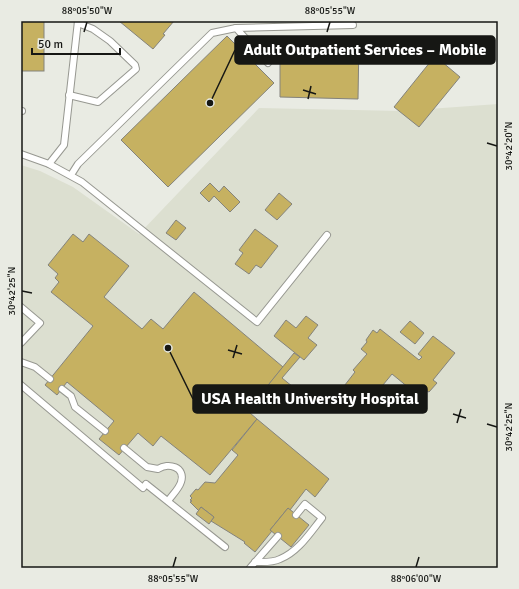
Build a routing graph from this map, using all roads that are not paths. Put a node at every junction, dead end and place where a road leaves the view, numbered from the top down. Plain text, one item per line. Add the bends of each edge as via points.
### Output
1 (78, 22) edge
2 (353, 25) dead end
3 (236, 28) junction
4 (268, 62) dead end
5 (69, 95) junction
6 (21, 154) edge
7 (49, 164) junction
8 (70, 175) junction
9 (327, 235) dead end
10 (21, 307) edge
11 (21, 343) edge
12 (21, 362) edge
13 (50, 378) dead end
14 (21, 385) edge
15 (62, 389) dead end
16 (105, 432) dead end
17 (124, 448) dead end
18 (168, 501) junction
19 (296, 515) dead end
20 (278, 536) dead end
21 (225, 547) dead end
22 (255, 562) junction
23 (250, 568) edge

1 - 5 lane
1 - 5 lane via 110,41 136,69 98,102
2 - 3 lane
3 - 4 lane
3 - 8 lane via 212,33 78,164
5 - 7 lane via 64,145
6 - 7 lane
7 - 8 lane
8 - 9 lane via 97,192 257,322
10 - 11 lane via 40,323
12 - 13 lane via 35,367
14 - 18 lane via 143,488 146,484
15 - 16 lane via 71,396 75,407
17 - 18 lane via 147,466 158,469 170,466 178,468 182,477 180,484
18 - 21 lane
19 - 22 lane via 305,504 322,518 300,545 280,559
20 - 22 lane
22 - 23 lane

